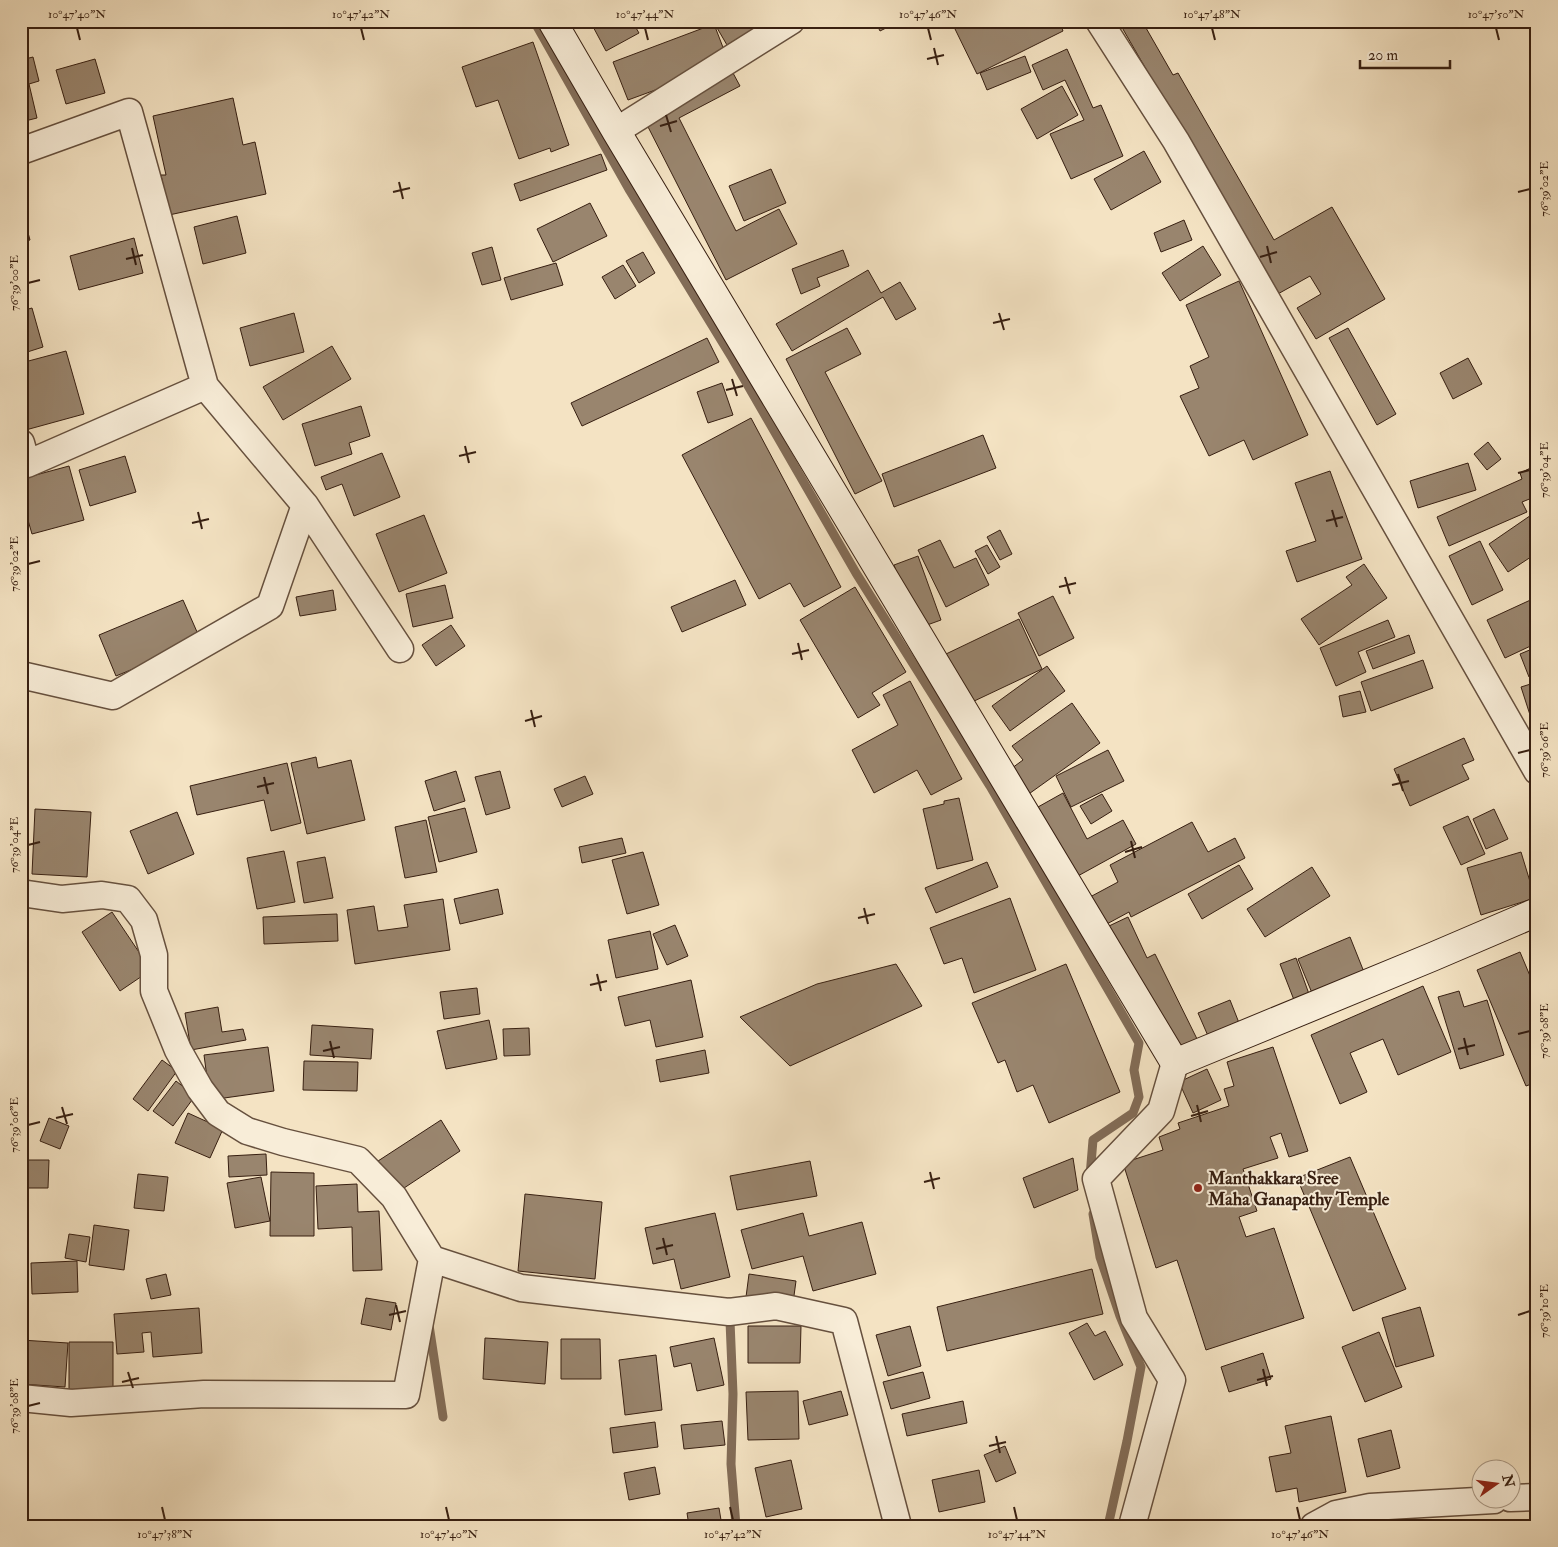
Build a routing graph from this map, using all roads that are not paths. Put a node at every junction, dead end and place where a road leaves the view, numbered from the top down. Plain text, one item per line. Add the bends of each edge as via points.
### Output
1 (552, 21) edge
2 (791, 21) edge
3 (1099, 21) edge
4 (616, 131) junction
5 (21, 151) edge
6 (205, 386) junction
7 (21, 444) edge
8 (305, 505) junction
9 (400, 649) dead end
10 (21, 675) edge
11 (1537, 771) edge
12 (21, 893) edge
13 (1537, 912) edge
14 (1175, 1063) junction
15 (432, 1259) junction
16 (21, 1398) edge
17 (1537, 1497) edge
18 (1520, 1498) edge
19 (1470, 1501) edge
20 (898, 1526) edge
21 (1132, 1526) edge
22 (1314, 1526) edge

1 - 4 street
2 - 4 street
3 - 11 street via 1176,141
4 - 14 street
5 - 6 street via 129,112
6 - 7 street via 27,464
6 - 8 street
8 - 9 street
8 - 10 street via 270,606 113,696
12 - 15 street via 62,899 102,895 128,899 144,920 154,955 154,991 178,1050 218,1113 247,1131 358,1160 394,1197
13 - 14 street
14 - 21 street via 1161,1111 1096,1179 1134,1318 1172,1380
15 - 16 street via 406,1394 204,1394 71,1403
15 - 20 street via 521,1288 729,1312 776,1306 844,1321
17 - 18 street
19 - 22 street via 1370,1507 1336,1514

